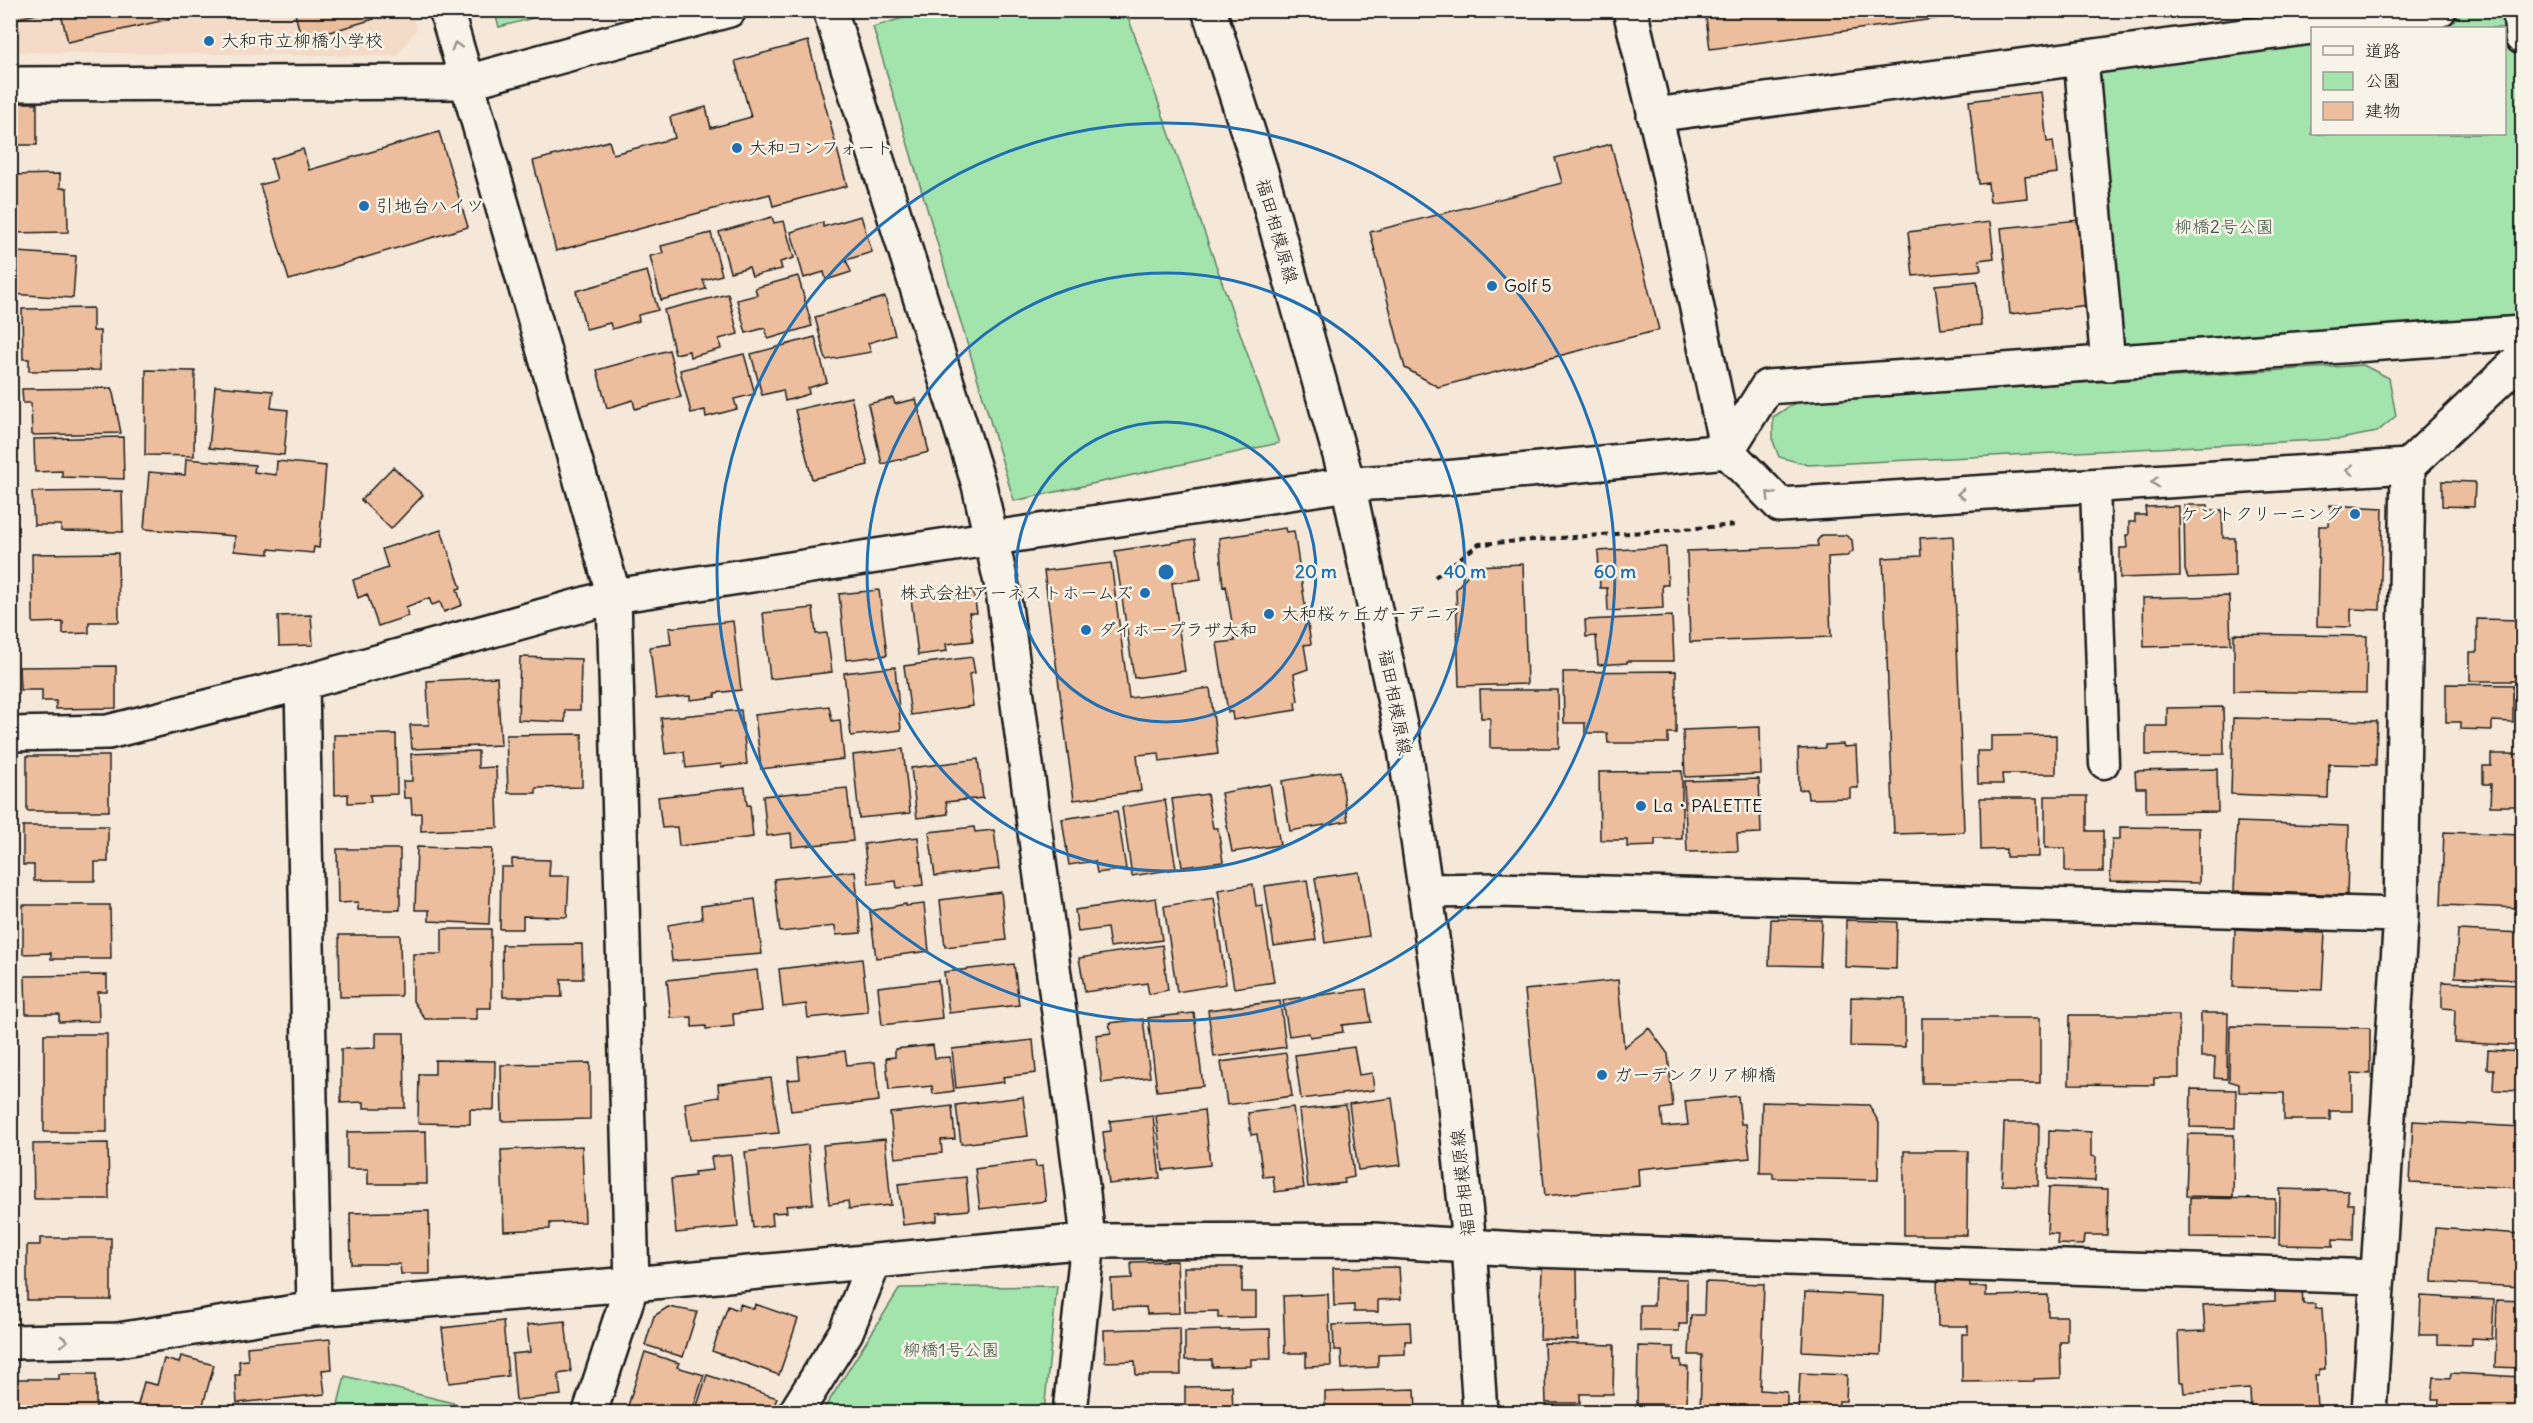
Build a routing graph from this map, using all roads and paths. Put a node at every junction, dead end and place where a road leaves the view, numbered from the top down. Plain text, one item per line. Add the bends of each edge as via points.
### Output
1 (446, 10) edge
2 (729, 10) edge
3 (830, 10) edge
4 (1209, 10) edge
5 (1630, 10) edge
6 (2439, 10) edge
7 (2520, 10) edge
8 (2315, 27) edge
9 (2311, 28) edge
10 (2523, 37) edge
11 (2081, 59) junction
12 (467, 82) junction
13 (10, 84) edge
14 (1654, 115) junction
15 (2523, 333) edge
16 (2523, 358) edge
17 (2108, 363) junction
18 (1727, 451) junction
19 (2408, 466) junction
20 (1348, 484) junction
21 (2095, 486) junction
22 (1780, 505) junction
23 (991, 538) junction
24 (1435, 577) dead end
25 (614, 596) junction
26 (302, 683) junction
27 (10, 734) edge
28 (2104, 764) dead end
29 (1425, 891) junction
30 (2401, 915) junction
31 (1088, 1241) junction
32 (1468, 1244) junction
33 (874, 1262) junction
34 (2378, 1276) junction
35 (632, 1284) junction
36 (314, 1309) junction
37 (10, 1342) edge
38 (590, 1413) edge
39 (796, 1413) edge
40 (1070, 1413) edge
41 (1480, 1413) edge
42 (2368, 1413) edge

12 -> 1 street
2 - 12 street
3 - 23 street via 979,485
4 - 20 street, 福田相模原線 via 1260,169
5 - 14 street
6 - 8 street
7 - 10 street
9 - 11 street
11 - 14 street
11 - 17 street
12 - 13 street
12 - 25 street
14 - 18 street
15 - 17 street
16 - 19 street
17 - 18 street via 1767,387
18 - 20 street
22 -> 18 street
19 -> 21 street
19 - 30 street
20 - 23 street
20 - 29 street, 福田相模原線 via 1405,750
21 -> 22 street
21 - 28 lane
22 - 24 path via 1736,526 1479,544
23 - 25 street
23 - 31 street via 1003,591
25 - 26 street
25 - 35 street
26 - 27 street via 108,732
26 - 36 street
29 - 30 street
29 - 32 street, 福田相模原線 via 1452,1077
30 - 34 street
31 - 32 street via 1373,1240
31 - 33 street
31 - 40 street
32 - 34 street via 1546,1250
32 - 41 street, 福田相模原線
33 - 35 street
33 - 39 street via 846,1332
34 - 42 street
35 - 36 street
35 - 38 street
37 -> 36 street via 118,1341

